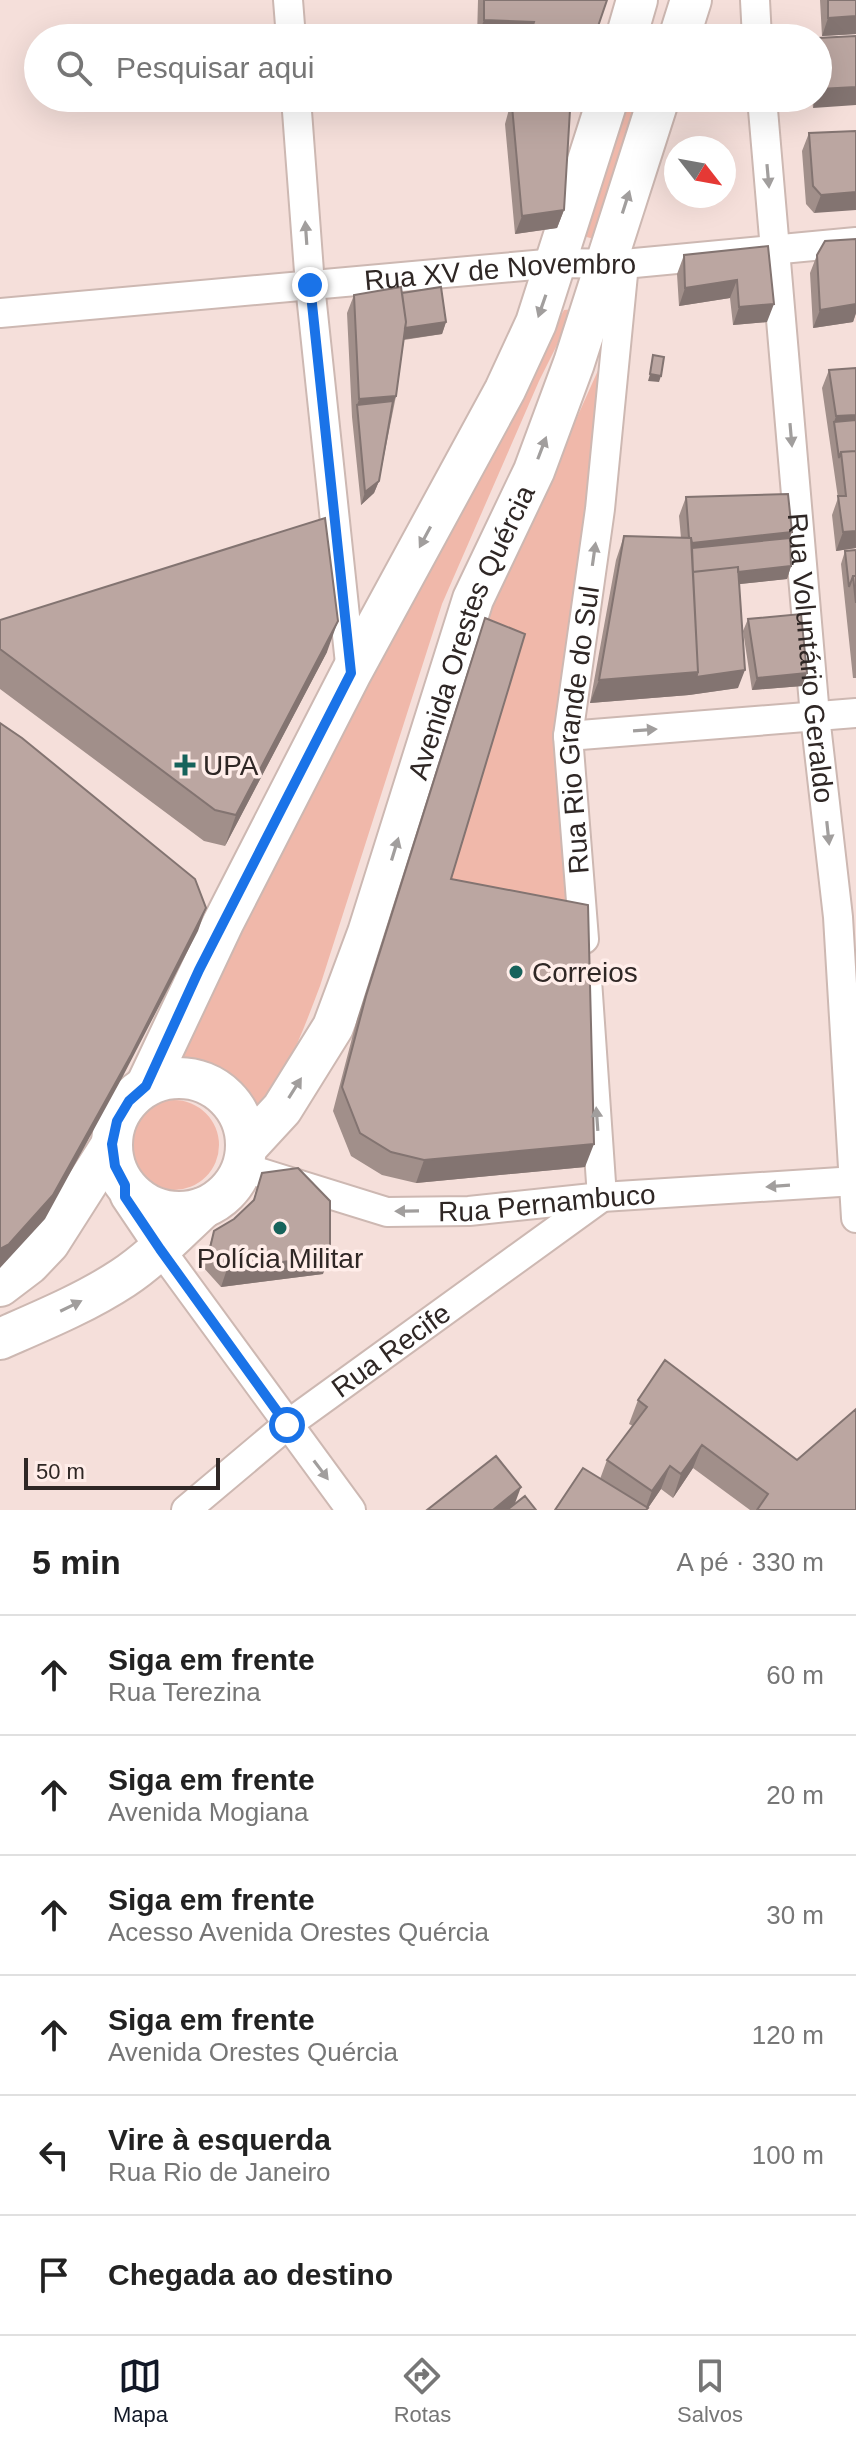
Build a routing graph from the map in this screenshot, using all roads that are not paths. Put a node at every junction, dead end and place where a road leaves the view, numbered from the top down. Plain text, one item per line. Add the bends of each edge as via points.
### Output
1 (288, 0) edge
2 (637, 0) edge
3 (691, 0) edge
4 (755, 0) edge
5 (290, 24) edge
6 (630, 24) edge
7 (683, 24) edge
8 (756, 24) edge
9 (297, 112) edge
10 (604, 112) edge
11 (655, 112) edge
12 (763, 112) edge
13 (856, 242) edge
14 (775, 252) junction
15 (557, 263) junction
16 (615, 264) junction
17 (310, 285) junction
18 (0, 313) edge
19 (351, 673) junction
20 (856, 713) edge
21 (815, 716) junction
22 (568, 736) junction
23 (146, 1086) junction
24 (112, 1144) junction
25 (244, 1158) junction
26 (854, 1181) edge
27 (125, 1185) junction
28 (602, 1197) junction
29 (203, 1208) junction
30 (856, 1218) edge
31 (160, 1249) junction
32 (0, 1286) edge
33 (0, 1339) edge
34 (287, 1425) junction
35 (186, 1510) edge
36 (351, 1510) edge

1 - 5 street
2 - 6 main road
3 - 7 main road
4 - 8 street
17 -> 9 street
10 - 15 main road
16 -> 11 main road, Avenida Orestes Quércia
12 -> 14 street, Rua Voluntário Geraldo
13 - 14 street, Rua XV de Novembro
14 - 16 street, Rua XV de Novembro
14 -> 21 street, Rua Voluntário Geraldo
15 - 16 street, Rua XV de Novembro
15 - 17 street, Rua XV de Novembro
15 -> 19 main road via 505,390
22 -> 16 street, Rua Rio Grande do Sul via 600,509
25 -> 16 main road, Avenida Orestes Quércia via 333,1027 368,933 473,599 534,471
17 - 18 street, Rua XV de Novembro
17 - 19 street
19 - 23 main road via 211,913
20 - 21 street
22 -> 21 street
21 -> 26 street, Rua Voluntário Geraldo via 838,917
28 -> 22 street, Rua Rio Grande do Sul
23 - 24 main road via 117,1121
23 - 25 main road via 186,1078 223,1094 244,1128
24 - 27 main road
24 - 32 main road via 49,1243
28 -> 25 street, Rua Pernambuco via 469,1211 387,1212
25 - 29 main road via 233,1185
26 -> 28 street, Rua Pernambuco
26 - 30 street, Rua Voluntário Geraldo
27 - 29 main road via 160,1210
27 - 31 street via 125,1197
28 - 34 street, Rua Recife
29 - 31 main road
33 -> 31 main road via 99,1292
31 - 34 street
34 - 35 street, Rua Recife
34 -> 36 street

